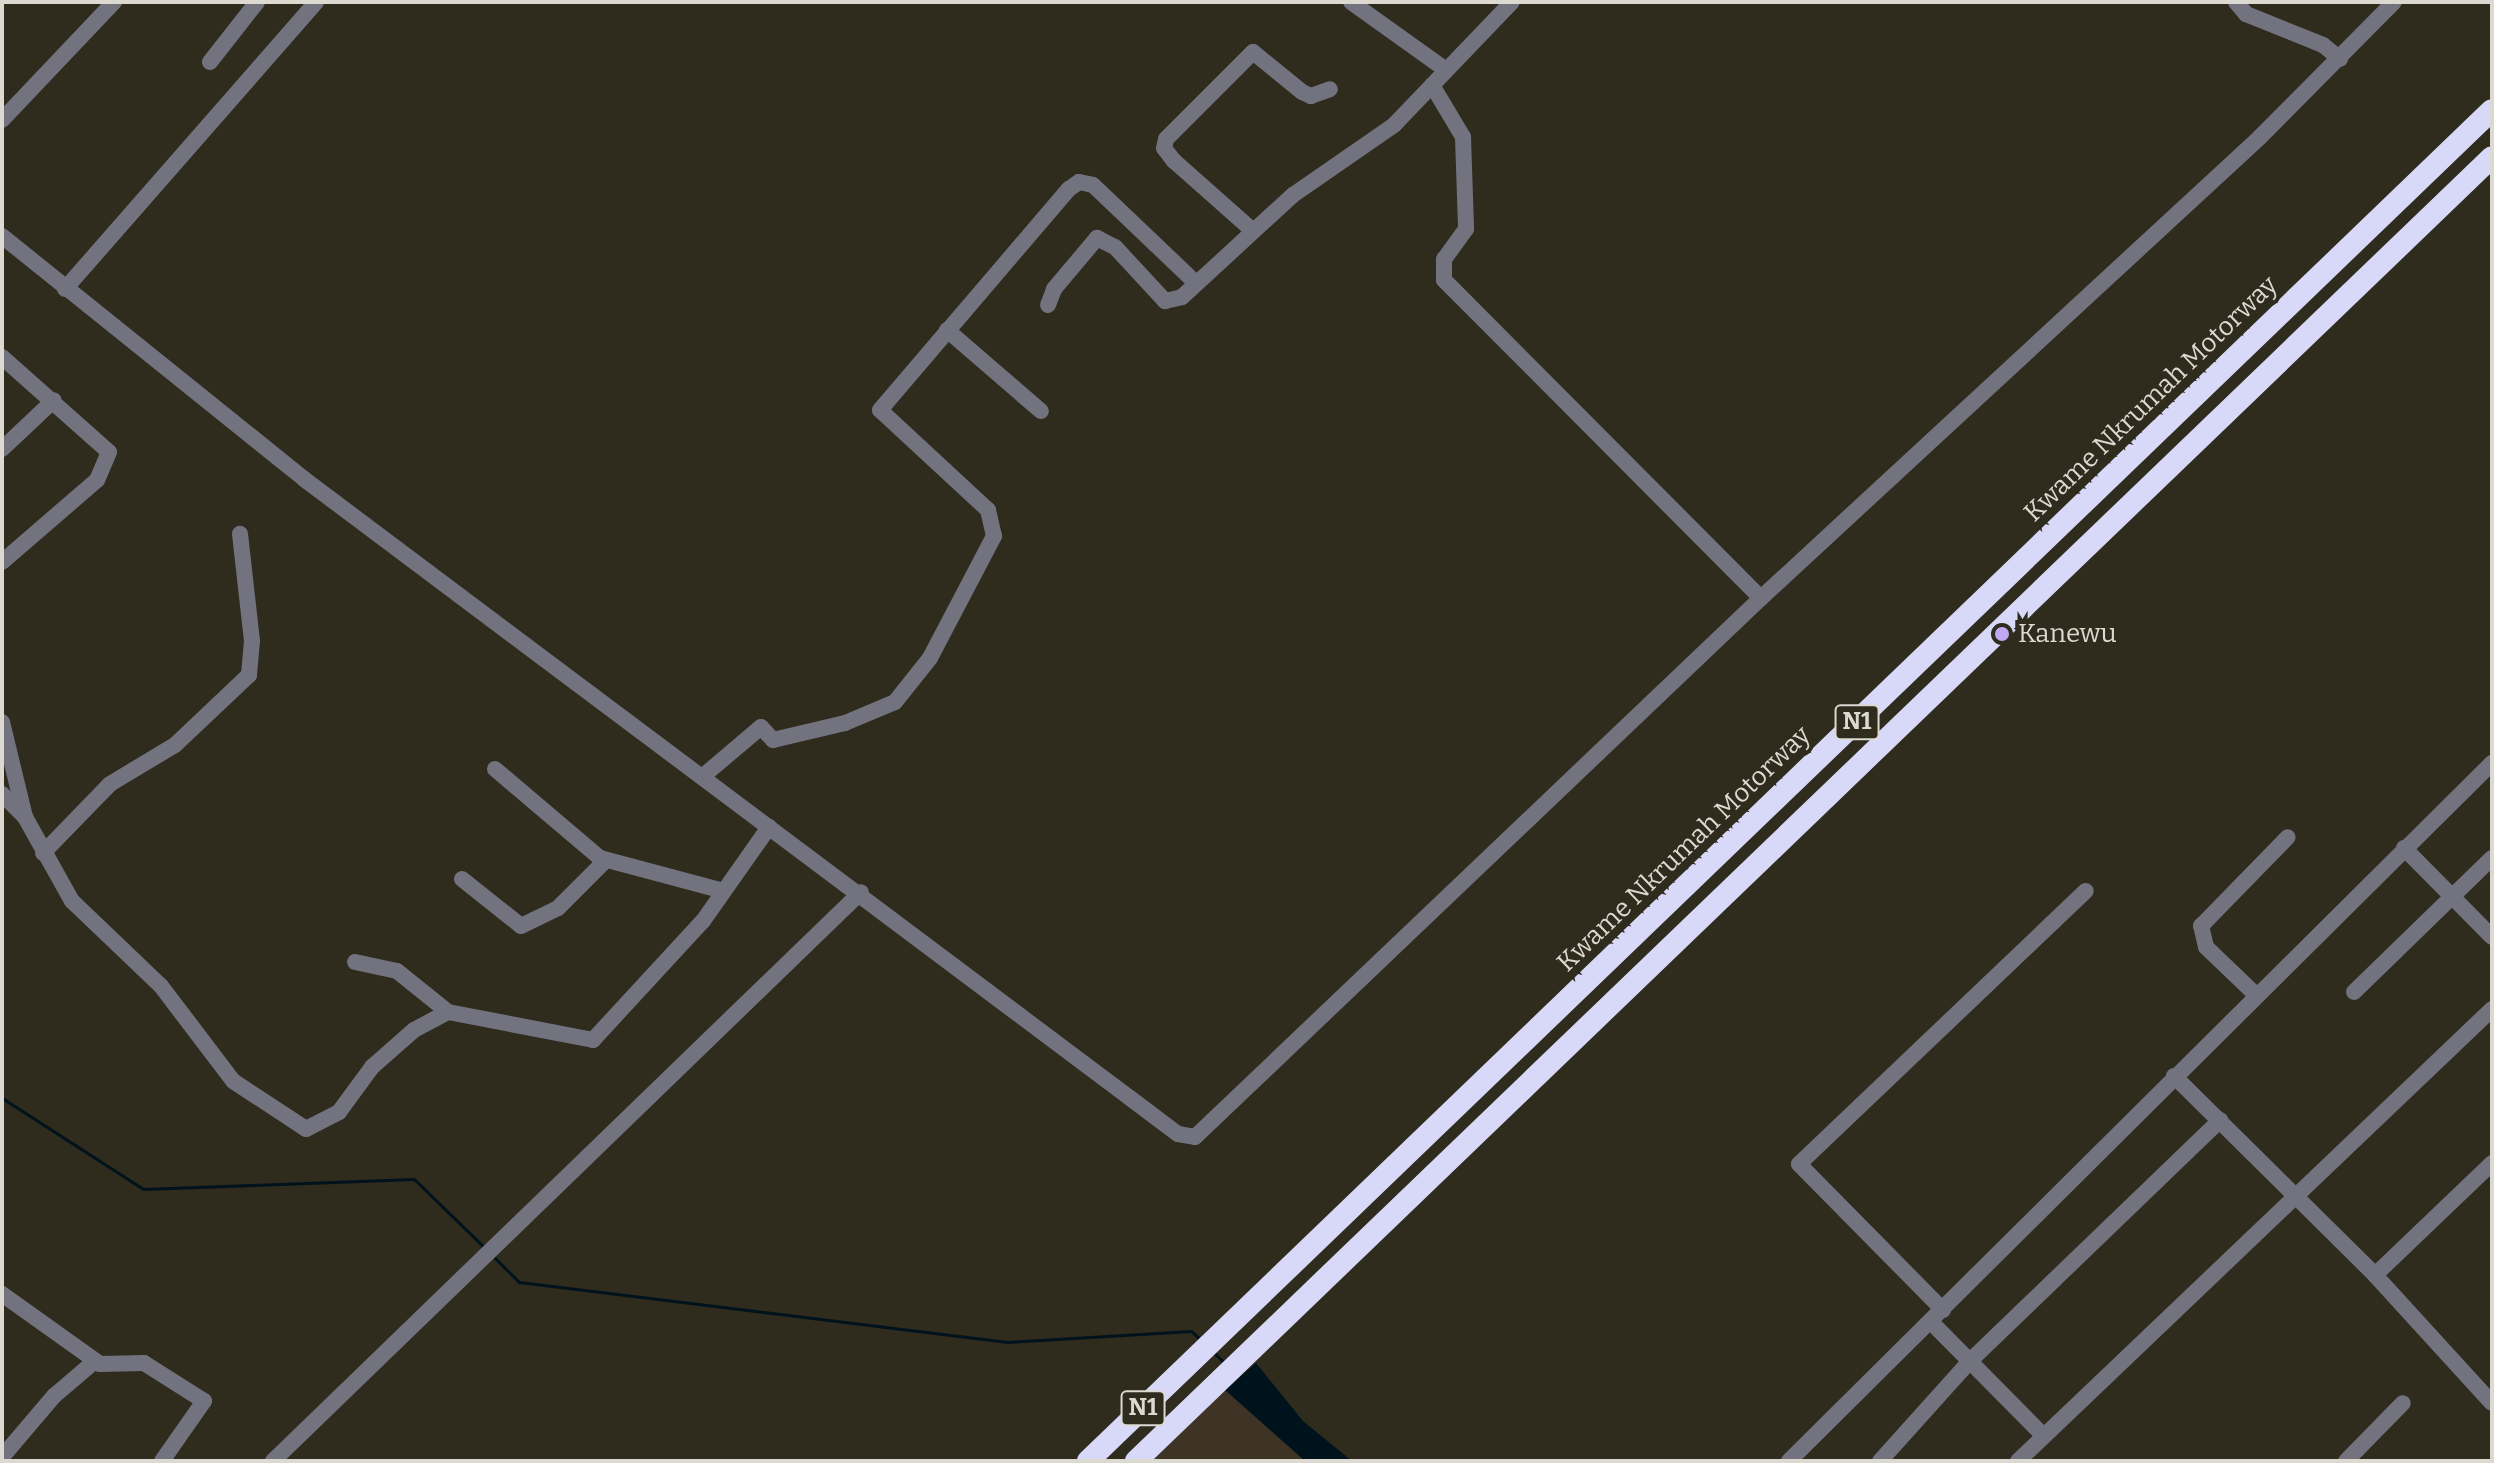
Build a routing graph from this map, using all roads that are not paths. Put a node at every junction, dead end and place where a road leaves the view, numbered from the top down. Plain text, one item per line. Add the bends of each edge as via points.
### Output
1 (114, 2) edge
2 (257, 2) edge
3 (316, 2) edge
4 (1351, 2) edge
5 (1512, 2) edge
6 (2236, 2) edge
7 (2394, 2) edge
8 (2340, 59) junction
9 (210, 62) dead end
10 (1446, 70) junction
11 (1432, 85) junction
12 (1330, 89) dead end
13 (2492, 110) edge
14 (2, 120) edge
15 (2492, 157) edge
16 (1252, 230) junction
17 (5, 246) edge
18 (1196, 283) junction
19 (65, 289) junction
20 (1048, 305) dead end
21 (947, 330) junction
22 (2, 357) edge
23 (54, 400) junction
24 (1041, 411) dead end
25 (2, 449) edge
26 (240, 534) dead end
27 (2, 562) edge
28 (1761, 598) junction
29 (2, 722) edge
30 (2492, 763) edge
31 (495, 769) dead end
32 (702, 777) junction
33 (2, 794) edge
34 (25, 817) junction
35 (769, 827) junction
36 (2288, 837) dead end
37 (2404, 848) junction
38 (43, 853) junction
39 (2492, 858) edge
40 (606, 860) junction
41 (462, 879) dead end
42 (724, 891) junction
43 (2086, 891) dead end
44 (861, 892) junction
45 (2451, 896) junction
46 (2492, 937) edge
47 (355, 962) dead end
48 (2354, 992) dead end
49 (2255, 994) junction
50 (2492, 1009) edge
51 (448, 1012) junction
52 (2174, 1076) junction
53 (2220, 1120) junction
54 (2492, 1163) edge
55 (2295, 1196) junction
56 (2375, 1275) junction
57 (2, 1294) edge
58 (1937, 1316) junction
59 (1971, 1360) junction
60 (95, 1361) junction
61 (2403, 1403) dead end
62 (2492, 1403) edge
63 (2043, 1435) junction
64 (2, 1457) edge
65 (162, 1461) edge
66 (273, 1461) edge
67 (1088, 1461) edge
68 (1136, 1461) edge
69 (1789, 1461) edge
70 (1880, 1461) edge
71 (2018, 1461) edge
72 (2346, 1461) edge

1 - 14 street
2 - 9 street
3 - 19 street
4 - 10 street
5 - 10 street
6 - 8 street via 2246,14 2323,45
7 - 8 street
8 - 28 street
10 - 11 street
11 - 16 street via 1378,139
11 - 28 street via 1463,137 1466,229 1444,259 1444,280
12 - 16 street via 1311,96 1302,92 1253,52 1166,139 1164,148 1174,161
13 - 67 highway, Kwame Nkrumah Motorway / N1
15 - 68 highway, N1
16 - 18 street
17 - 19 street
18 - 20 street via 1165,301 1115,247 1097,238 1054,289
18 - 21 street via 1093,185 1079,182
19 - 32 street via 304,479
21 - 24 street
21 - 32 street via 880,410 988,510 994,536 930,658 895,702 773,740 761,727
22 - 23 street
23 - 25 street
23 - 27 street via 103,440 109,463 65,511
26 - 38 street via 252,641 249,675 175,745 110,784
28 - 44 street via 1195,1137 1178,1134
29 - 34 street
30 - 37 street
31 - 40 street
32 - 35 street
33 - 34 street
34 - 38 street
35 - 42 street
35 - 44 street
36 - 49 street via 2201,926 2206,947
37 - 45 street
37 - 49 street
38 - 51 street via 72,901 161,986 233,1081 306,1129 339,1112 372,1067 414,1030
39 - 45 street
40 - 41 street via 558,908 521,926
40 - 42 street
42 - 51 street via 593,1040
43 - 58 street via 1799,1164
44 - 66 street
45 - 46 street
45 - 48 street
47 - 51 street via 397,971
49 - 52 street
50 - 55 street
52 - 53 street
52 - 58 street
53 - 55 street
53 - 59 street
54 - 56 street
55 - 56 street
55 - 63 street
56 - 62 street
57 - 60 street
58 - 59 street
58 - 69 street
59 - 63 street
59 - 70 street
60 - 64 street via 54,1396
60 - 65 street via 144,1363 204,1401
61 - 72 street
63 - 71 street

